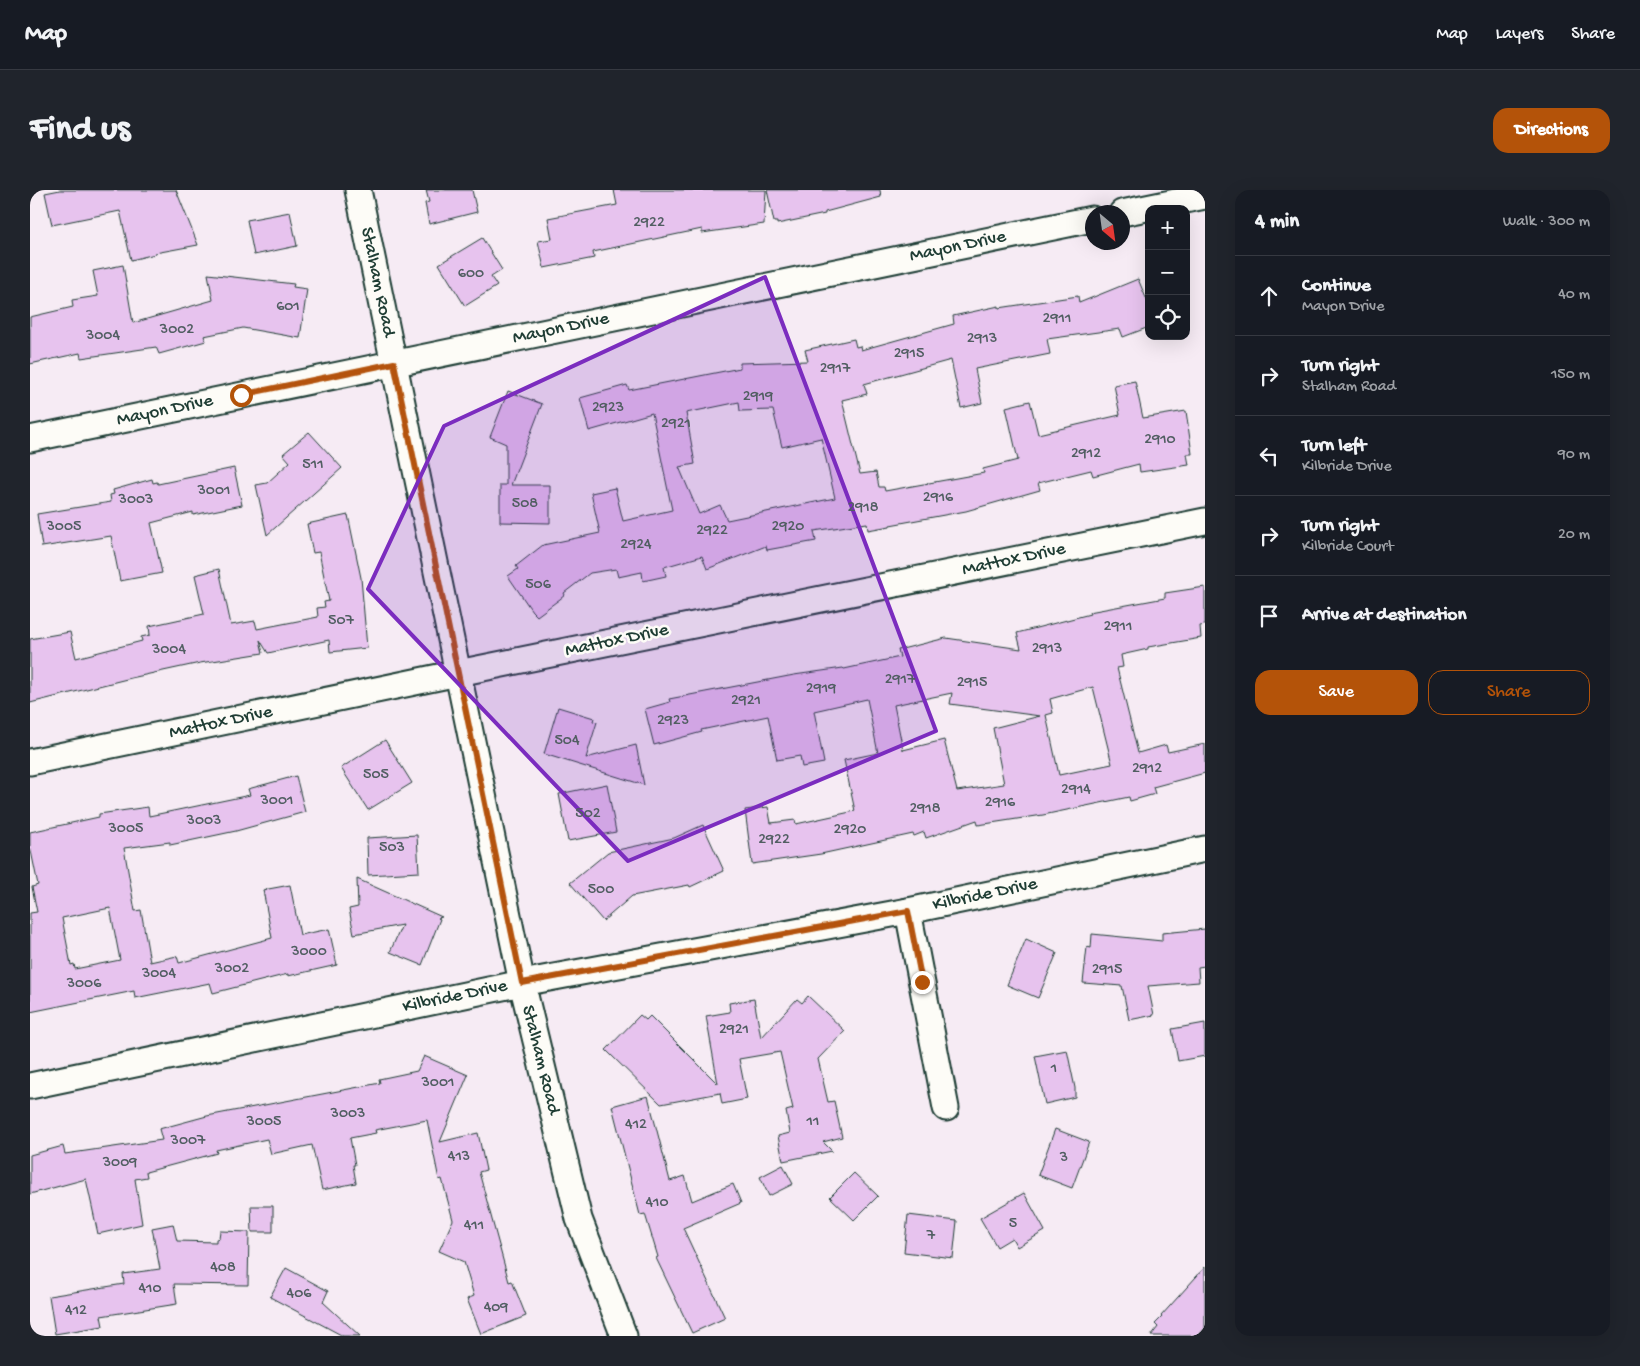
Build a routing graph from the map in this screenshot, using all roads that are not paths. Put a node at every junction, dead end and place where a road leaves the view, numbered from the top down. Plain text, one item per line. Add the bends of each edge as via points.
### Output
1 (358, 190) edge
2 (1205, 196) edge
3 (1130, 211) edge
4 (1085, 220) edge
5 (394, 363) junction
6 (30, 439) edge
7 (1205, 521) edge
8 (458, 673) junction
9 (30, 762) edge
10 (1205, 848) edge
11 (908, 911) junction
12 (522, 983) junction
13 (30, 1086) edge
14 (946, 1108) dead end
15 (624, 1336) edge

1 - 5 street, Stalham Road
2 - 3 street
4 - 5 street, Mayon Drive
5 - 6 street, Mayon Drive
5 - 8 street, Stalham Road
7 - 8 street, Mattox Drive
8 - 9 street, Mattox Drive
8 - 12 street, Stalham Road
10 - 11 street, Kilbride Drive
11 - 12 street, Kilbride Drive
11 - 14 street
12 - 13 street, Kilbride Drive
12 - 15 street, Stalham Road via 579,1218

